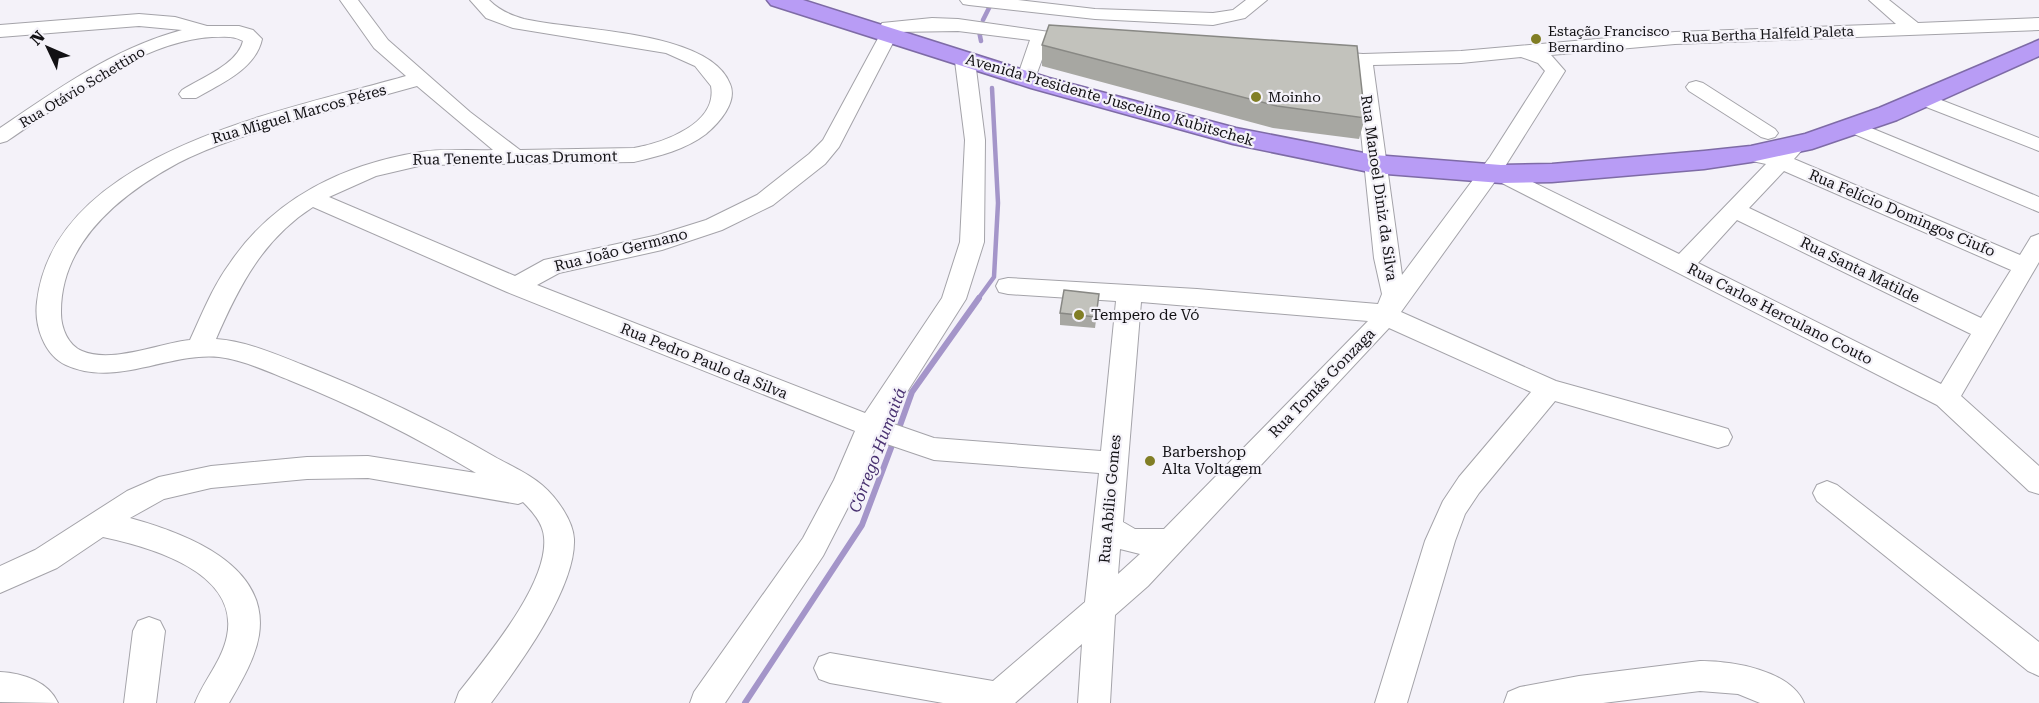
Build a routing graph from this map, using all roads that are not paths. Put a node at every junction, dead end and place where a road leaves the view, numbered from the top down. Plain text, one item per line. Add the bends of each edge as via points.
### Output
1 (349, 0) edge
2 (479, 0) edge
3 (778, 0) edge
4 (800, 0) edge
5 (1258, 0) edge
6 (1878, 0) edge
7 (989, 2) edge
8 (2039, 24) edge
9 (958, 25) junction
10 (1913, 28) junction
11 (203, 30) junction
12 (2039, 30) edge
13 (0, 31) edge
14 (888, 31) junction
15 (1040, 37) junction
16 (1099, 42) edge
17 (936, 46) junction
18 (2039, 47) edge
19 (1527, 52) junction
20 (1304, 55) edge
21 (966, 60) junction
22 (1363, 60) junction
23 (1030, 69) junction
24 (422, 78) junction
25 (1696, 87) dead end
26 (189, 94) dead end
27 (1923, 99) junction
28 (1854, 127) junction
29 (1768, 133) junction
30 (0, 137) edge
31 (2039, 145) edge
32 (1788, 153) junction
33 (515, 157) junction
34 (1373, 157) junction
35 (1496, 169) junction
36 (310, 197) junction
37 (2039, 205) edge
38 (1735, 210) junction
39 (2039, 242) edge
40 (1384, 246) junction
41 (1432, 252) junction
42 (1682, 265) junction
43 (2024, 266) junction
44 (516, 286) junction
45 (1008, 286) dead end
46 (1129, 295) junction
47 (1387, 315) junction
48 (1985, 330) junction
49 (199, 348) junction
50 (1549, 389) junction
51 (1946, 398) junction
52 (888, 434) junction
53 (1718, 436) dead end
54 (1114, 464) junction
55 (2039, 483) edge
56 (1827, 493) dead end
57 (534, 494) junction
58 (101, 524) junction
59 (1107, 528) junction
60 (1168, 542) junction
61 (0, 580) edge
62 (1100, 610) junction
63 (148, 631) dead end
64 (2036, 654) edge
65 (830, 668) dead end
66 (0, 687) edge
67 (994, 700) edge
68 (42, 703) edge
69 (140, 703) edge
70 (212, 703) edge
71 (471, 703) edge
72 (706, 703) edge
73 (1094, 703) edge
74 (1391, 703) edge
75 (1520, 703) edge
76 (1788, 703) edge

1 - 24 street via 381,44
2 - 33 street, Rua Tenente Lucas Drumont via 494,13 538,27 681,52 713,69 723,93 708,120 665,149 634,155
3 - 14 highway, Avenida Presidente Juscelino Kubitschek
4 - 14 highway, Avenida Presidente Juscelino Kubitschek
5 - 7 street via 1247,10 1213,19 1106,14
6 - 10 street
8 - 10 street, Rua Bertha Halfeld Paleta
9 - 14 street via 932,24
9 - 15 street
9 - 17 street via 940,32
10 - 19 street, Rua Bertha Halfeld Paleta via 1675,38
11 - 13 street via 139,20
11 - 26 street, Rua Otávio Schettino via 246,33 253,39 253,45 230,68
11 - 30 street, Rua Otávio Schettino via 134,53
12 - 29 highway, Avenida Presidente Juscelino Kubitschek via 1869,102
14 - 17 highway, Avenida Presidente Juscelino Kubitschek
14 - 44 street, Rua João Germano via 832,143 818,159 765,200 714,225 662,242 552,266
15 - 16 street
15 - 23 street
17 - 21 highway, Avenida Presidente Juscelino Kubitschek
17 - 23 highway, Avenida Presidente Juscelino Kubitschek
18 - 27 highway, Avenida Presidente Juscelino Kubitschek
19 - 22 street, Rua Bertha Halfeld Paleta
19 - 35 street, Rua Tomás Gonzaga via 1545,59 1555,71
20 - 22 street, Rua Bertha Halfeld Paleta
21 - 34 highway, Avenida Presidente Juscelino Kubitschek via 1233,136
21 - 52 street via 975,140 972,242 954,299
22 - 34 street, Rua Manoel Diniz da Silva
23 - 34 highway, Avenida Presidente Juscelino Kubitschek
24 - 33 street
24 - 49 street, Rua Miguel Marcos Péres via 196,145 144,175 91,216 62,256 51,284 47,318 66,354 82,361 105,362
25 - 29 street
27 - 28 highway, Avenida Presidente Juscelino Kubitschek
27 - 31 street
28 - 32 highway, Avenida Presidente Juscelino Kubitschek
28 - 37 street
29 - 35 highway, Avenida Presidente Juscelino Kubitschek via 1724,142
32 - 35 highway, Avenida Presidente Juscelino Kubitschek via 1632,167
32 - 38 street
32 - 43 street, Rua Felício Domingos Ciufo
33 - 36 street, Rua Tenente Lucas Drumont via 423,158 392,163 342,180
34 - 35 highway, Avenida Presidente Juscelino Kubitschek
34 - 40 street, Rua Manoel Diniz da Silva
35 - 41 street, Rua Tomás Gonzaga
35 - 42 street, Rua Carlos Herculano Couto
36 - 44 street, Rua Pedro Paulo da Silva
36 - 49 street, Rua Tenente Lucas Drumont via 281,219 238,268
38 - 42 street
38 - 48 street, Rua Santa Matilde
39 - 43 street
40 - 41 street via 1410,258
40 - 47 street, Rua Manoel Diniz da Silva via 1394,294
41 - 47 street, Rua Tomás Gonzaga
42 - 51 street, Rua Carlos Herculano Couto
43 - 48 street
44 - 52 street, Rua Pedro Paulo da Silva
45 - 46 street
46 - 47 street via 1197,297
46 - 54 street, Rua Abílio Gomes
47 - 50 street
47 - 60 street, Rua Tomás Gonzaga
48 - 51 street
49 - 57 street via 219,348 251,356 377,406 460,449
50 - 53 street
50 - 74 street via 1453,509
51 - 55 street, Rua Carlos Herculano Couto
52 - 54 street, Rua Pedro Paulo da Silva via 934,449
52 - 72 street via 847,482 813,547
54 - 59 street, Rua Abílio Gomes
56 - 64 street
57 - 58 street via 368,467 307,468 211,477 159,489
57 - 71 street via 552,517 559,551 550,580 517,640
58 - 61 street via 46,559
58 - 70 street via 186,549 231,583 242,603 244,624 238,654
59 - 60 street via 1132,541
59 - 62 street, Rua Abílio Gomes
60 - 62 street, Rua Tomás Gonzaga
62 - 67 street, Rua Tomás Gonzaga
62 - 73 street, Rua Abílio Gomes
63 - 69 street
65 - 67 street
66 - 68 street via 12,687
75 - 76 street via 1686,676 1740,679

